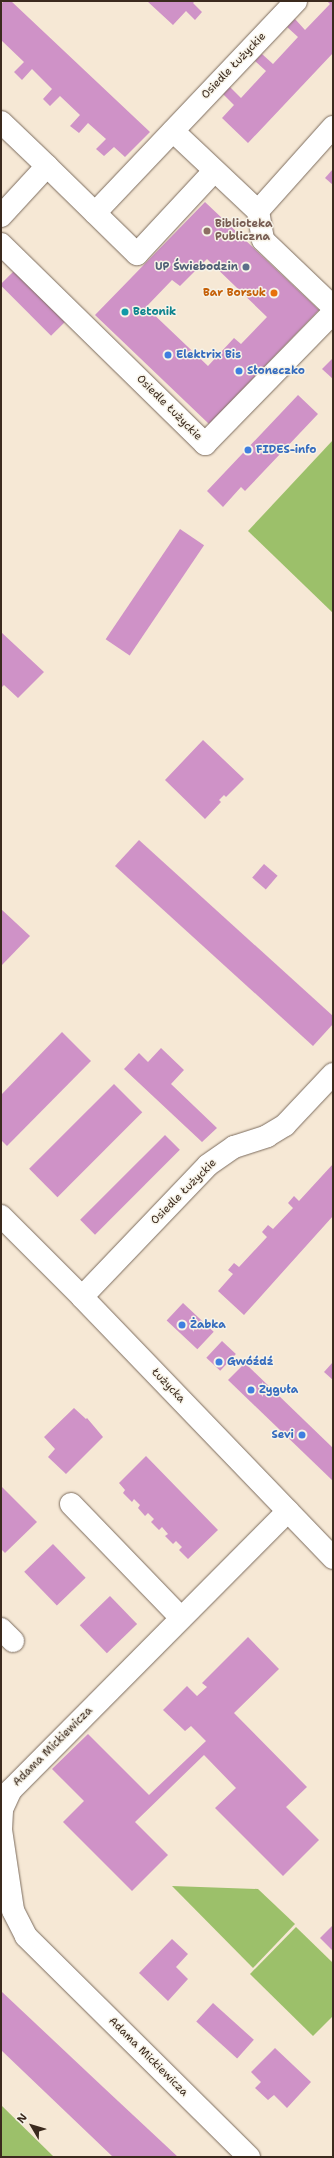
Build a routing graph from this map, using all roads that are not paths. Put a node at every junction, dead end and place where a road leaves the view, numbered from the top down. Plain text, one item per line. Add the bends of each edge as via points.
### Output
1 (296, 1) edge
2 (1, 122) edge
3 (333, 127) edge
4 (173, 131) junction
5 (47, 166) junction
6 (214, 171) junction
7 (258, 211) junction
8 (95, 213) junction
9 (1, 216) edge
10 (1, 244) edge
11 (333, 307) edge
12 (333, 313) edge
13 (333, 1074) edge
14 (1, 1216) edge
15 (82, 1297) junction
16 (71, 1504) dead end
17 (288, 1511) junction
18 (333, 1558) edge
19 (181, 1618) junction
20 (249, 2157) edge

1 - 4 street, Osiedle Łużyckie
2 - 5 street
3 - 7 street
4 - 6 street
4 - 8 street, Osiedle Łużyckie
5 - 8 street
5 - 9 street
6 - 7 street
6 - 8 street via 137,254
7 - 11 street via 263,240
10 - 12 street, Osiedle Łużyckie via 205,444
13 - 15 street, Osiedle Łużyckie via 285,1125 267,1136 234,1147 208,1165
14 - 15 street, Łużycka
15 - 17 street, Łużycka
16 - 19 street
17 - 18 street, Łużycka
17 - 19 street, Adama Mickiewicza
19 - 20 street, Adama Mickiewicza via 12,1790 2,1809 6,1866 13,1910 26,1936

